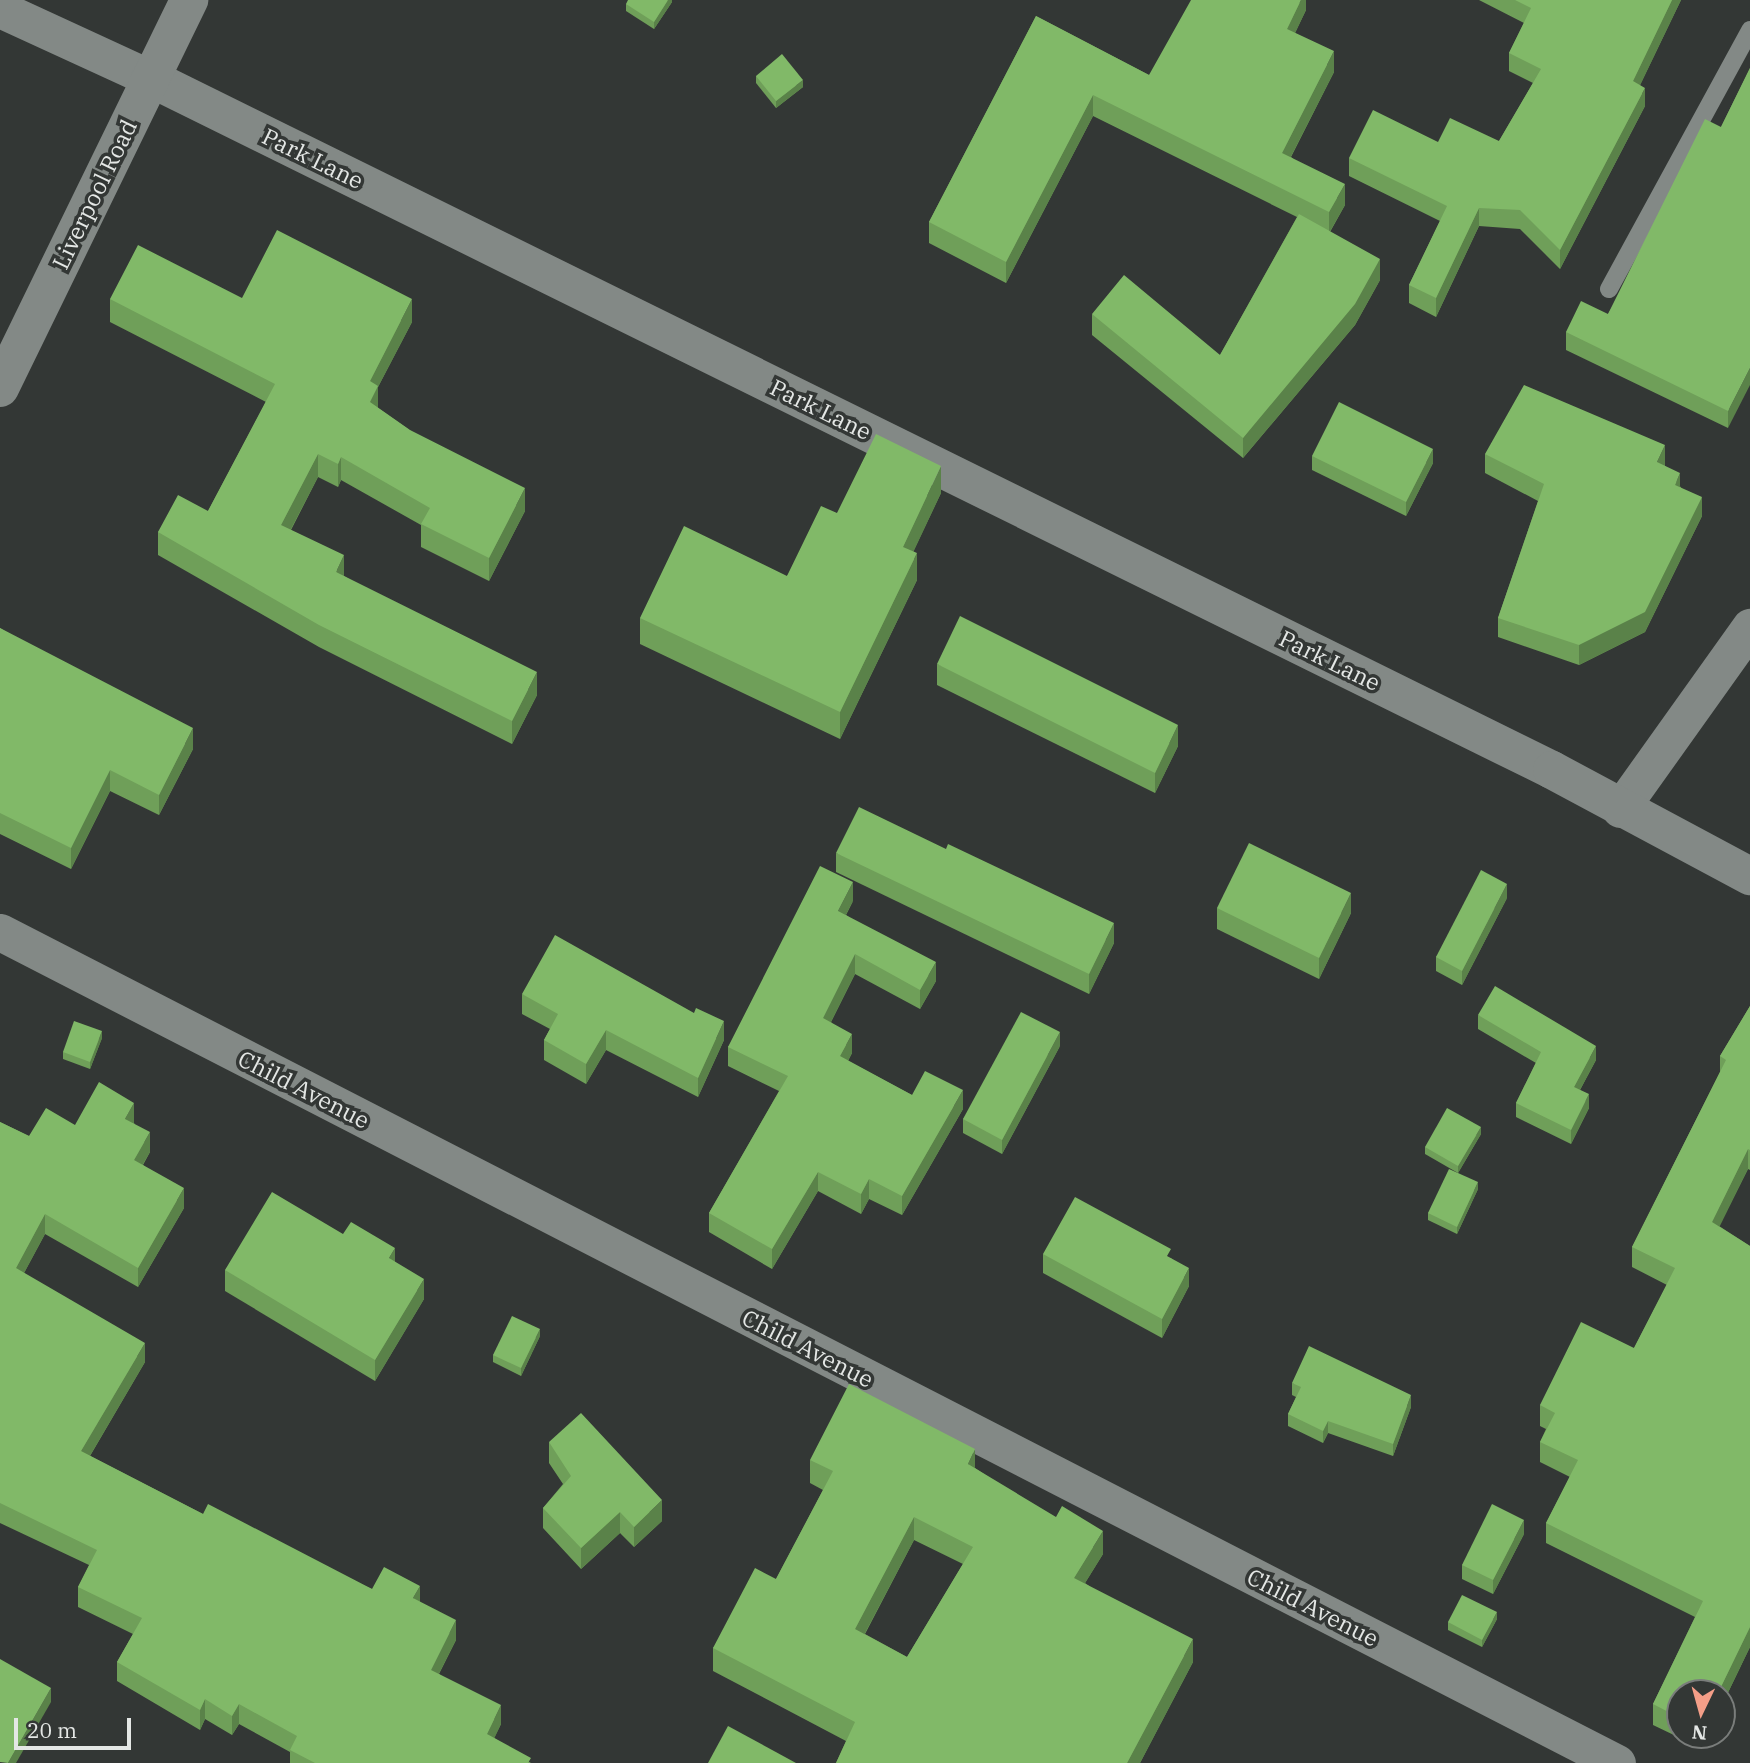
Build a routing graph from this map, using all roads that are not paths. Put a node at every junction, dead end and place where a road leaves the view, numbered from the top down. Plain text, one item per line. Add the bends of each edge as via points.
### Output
1 (188, 0) edge
2 (0, 9) edge
3 (1750, 30) edge
4 (150, 78) junction
5 (1609, 289) dead end
6 (0, 388) edge
7 (1750, 627) edge
8 (1620, 809) junction
9 (1750, 876) edge
10 (0, 932) edge
11 (1617, 1763) edge

1 - 4 street, Liverpool Road
2 - 4 street, Park Lane
3 - 5 lane
4 - 6 street, Liverpool Road
4 - 8 street, Park Lane
7 - 8 street
8 - 9 street, Park Lane
10 - 11 street, Child Avenue

